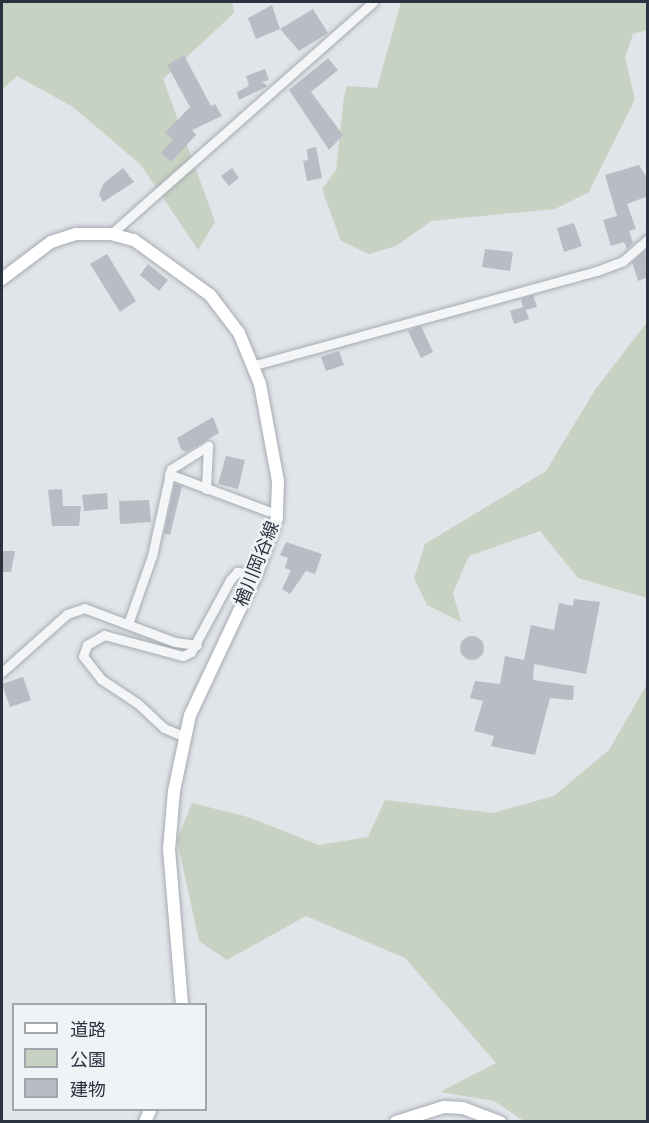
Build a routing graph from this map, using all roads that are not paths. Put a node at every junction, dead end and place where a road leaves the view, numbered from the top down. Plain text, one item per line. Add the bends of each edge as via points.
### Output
1 (373, 2) edge
2 (111, 234) junction
3 (648, 239) edge
4 (2, 279) edge
5 (255, 365) junction
6 (169, 474) junction
7 (206, 489) junction
8 (268, 511) dead end
9 (256, 575) junction
10 (128, 624) junction
11 (196, 645) junction
12 (2, 672) edge
13 (183, 736) junction
14 (182, 1003) edge
15 (396, 1122) edge
16 (500, 1122) edge

1 - 2 street
2 - 4 main road, 楢川岡谷線 via 89,232 51,242
2 - 5 main road, 楢川岡谷線 via 134,240 210,296 240,333
3 - 5 street via 623,261 597,271
5 - 9 main road, 楢川岡谷線 via 278,481 277,518
6 - 7 street
6 - 7 street via 176,464 208,446
6 - 10 street via 152,555
7 - 8 street
9 - 11 street via 237,572 230,580
9 - 13 main road, 楢川岡谷線 via 204,682
10 - 11 street
10 - 12 street via 98,610 67,614
11 - 13 street via 183,656 104,635 87,645 83,656 100,679 137,703 164,728
13 - 14 main road, 楢川岡谷線 via 169,849
15 - 16 main road via 444,1107 482,1112

